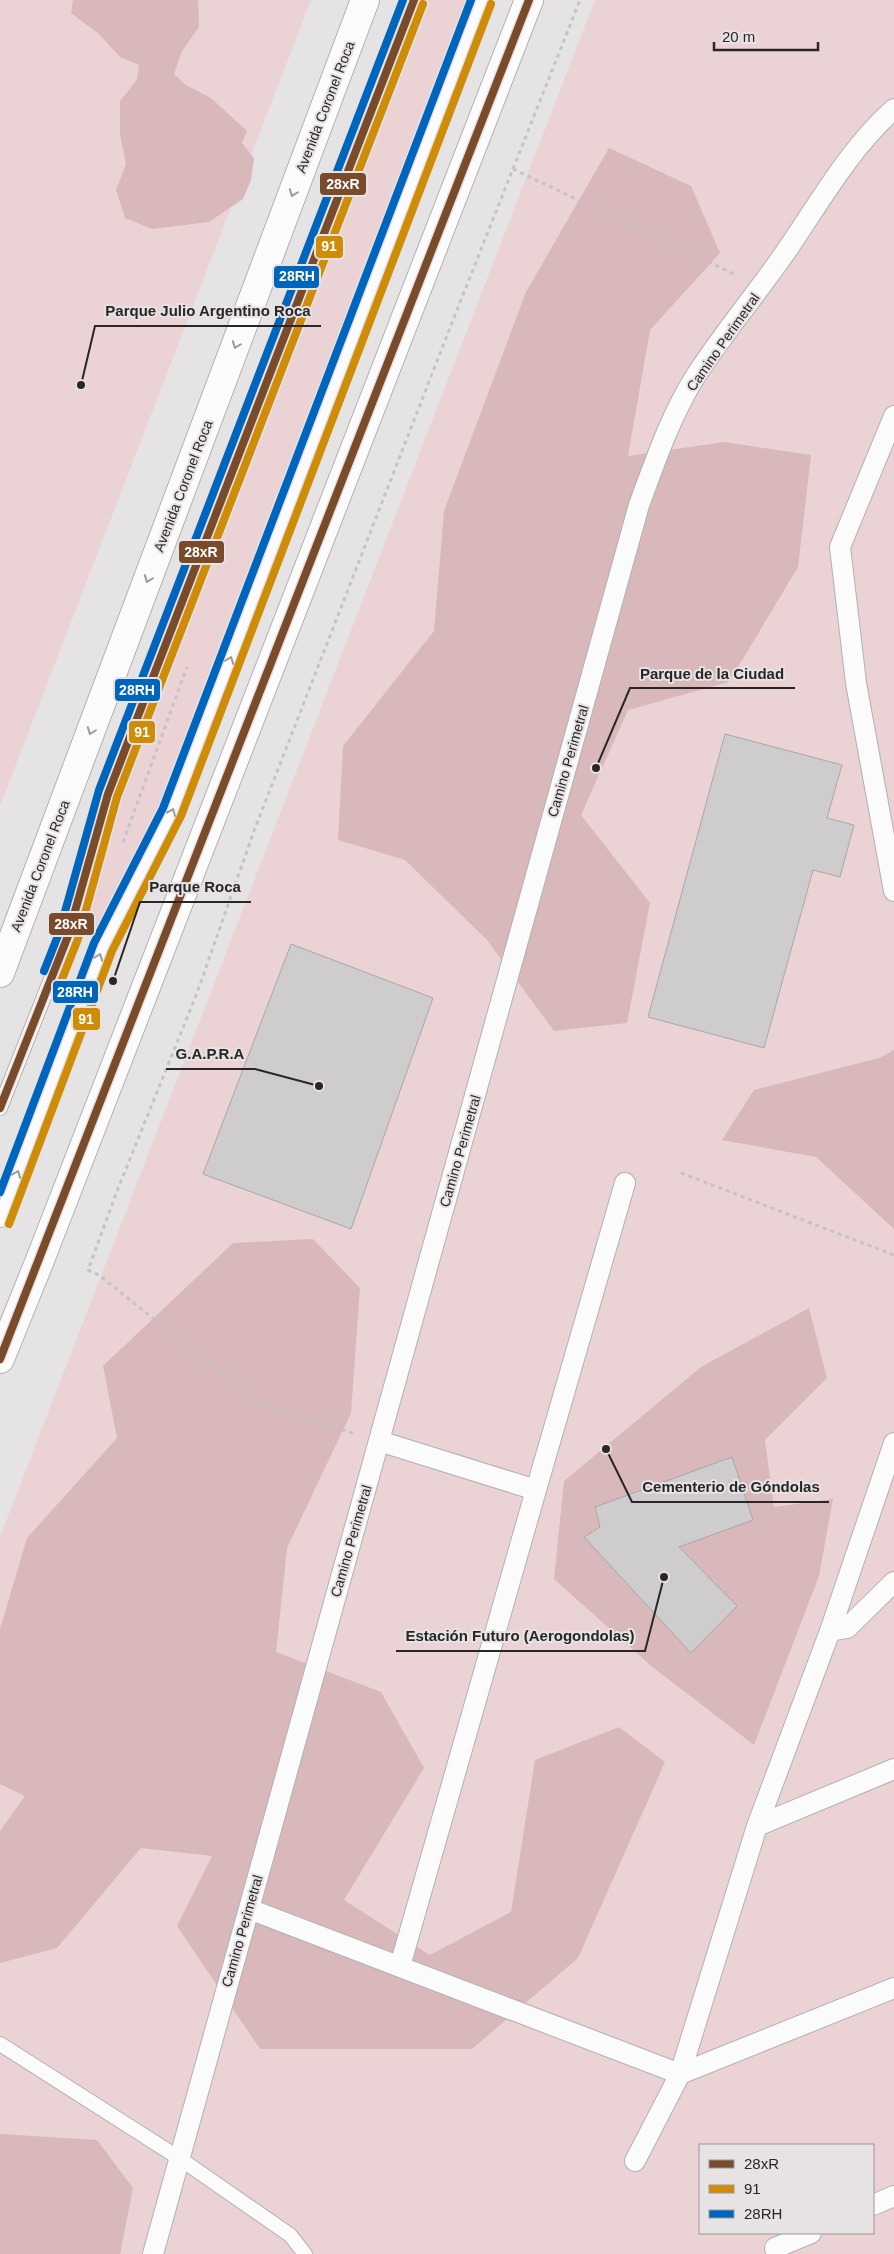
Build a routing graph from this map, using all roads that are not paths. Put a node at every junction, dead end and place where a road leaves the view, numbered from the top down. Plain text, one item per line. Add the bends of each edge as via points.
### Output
1 (365, 0) edge
2 (414, 0) edge
3 (482, 0) edge
4 (529, 0) edge
5 (894, 109) edge
6 (894, 416) edge
7 (894, 891) edge
8 (0, 973) edge
9 (0, 1108) edge
10 (625, 1182) dead end
11 (0, 1220) edge
12 (0, 1359) edge
13 (379, 1442) junction
14 (894, 1443) edge
15 (536, 1490) junction
16 (894, 1582) edge
17 (830, 1631) junction
18 (894, 1769) edge
19 (757, 1826) junction
20 (249, 1909) junction
21 (400, 1966) junction
22 (894, 1988) edge
23 (0, 2044) edge
24 (680, 2074) junction
25 (179, 2158) junction
26 (635, 2161) dead end
27 (894, 2196) edge
28 (874, 2206) edge
29 (808, 2234) edge
30 (154, 2254) edge
31 (305, 2254) edge
32 (777, 2254) edge

1 -> 8 main road, Avenida Coronel Roca
2 - 9 lane via 108,794 68,936
11 -> 3 lane via 103,947 172,812
4 - 12 main road
5 - 13 street, Camino Perimetral via 846,163 695,378 664,437 639,506
6 - 7 street via 840,547 856,683
10 - 15 street
13 - 15 street
13 - 20 street, Camino Perimetral
14 - 17 street
15 - 21 street
16 - 17 street via 846,1628
17 - 19 street
18 - 19 street
19 - 24 street
20 - 21 street
20 - 25 street, Camino Perimetral
21 - 24 street
22 - 24 street
23 - 25 lane
24 - 26 street
25 - 30 street, Camino Perimetral
25 - 31 lane via 290,2235
27 - 28 street
29 - 32 street via 775,2248

